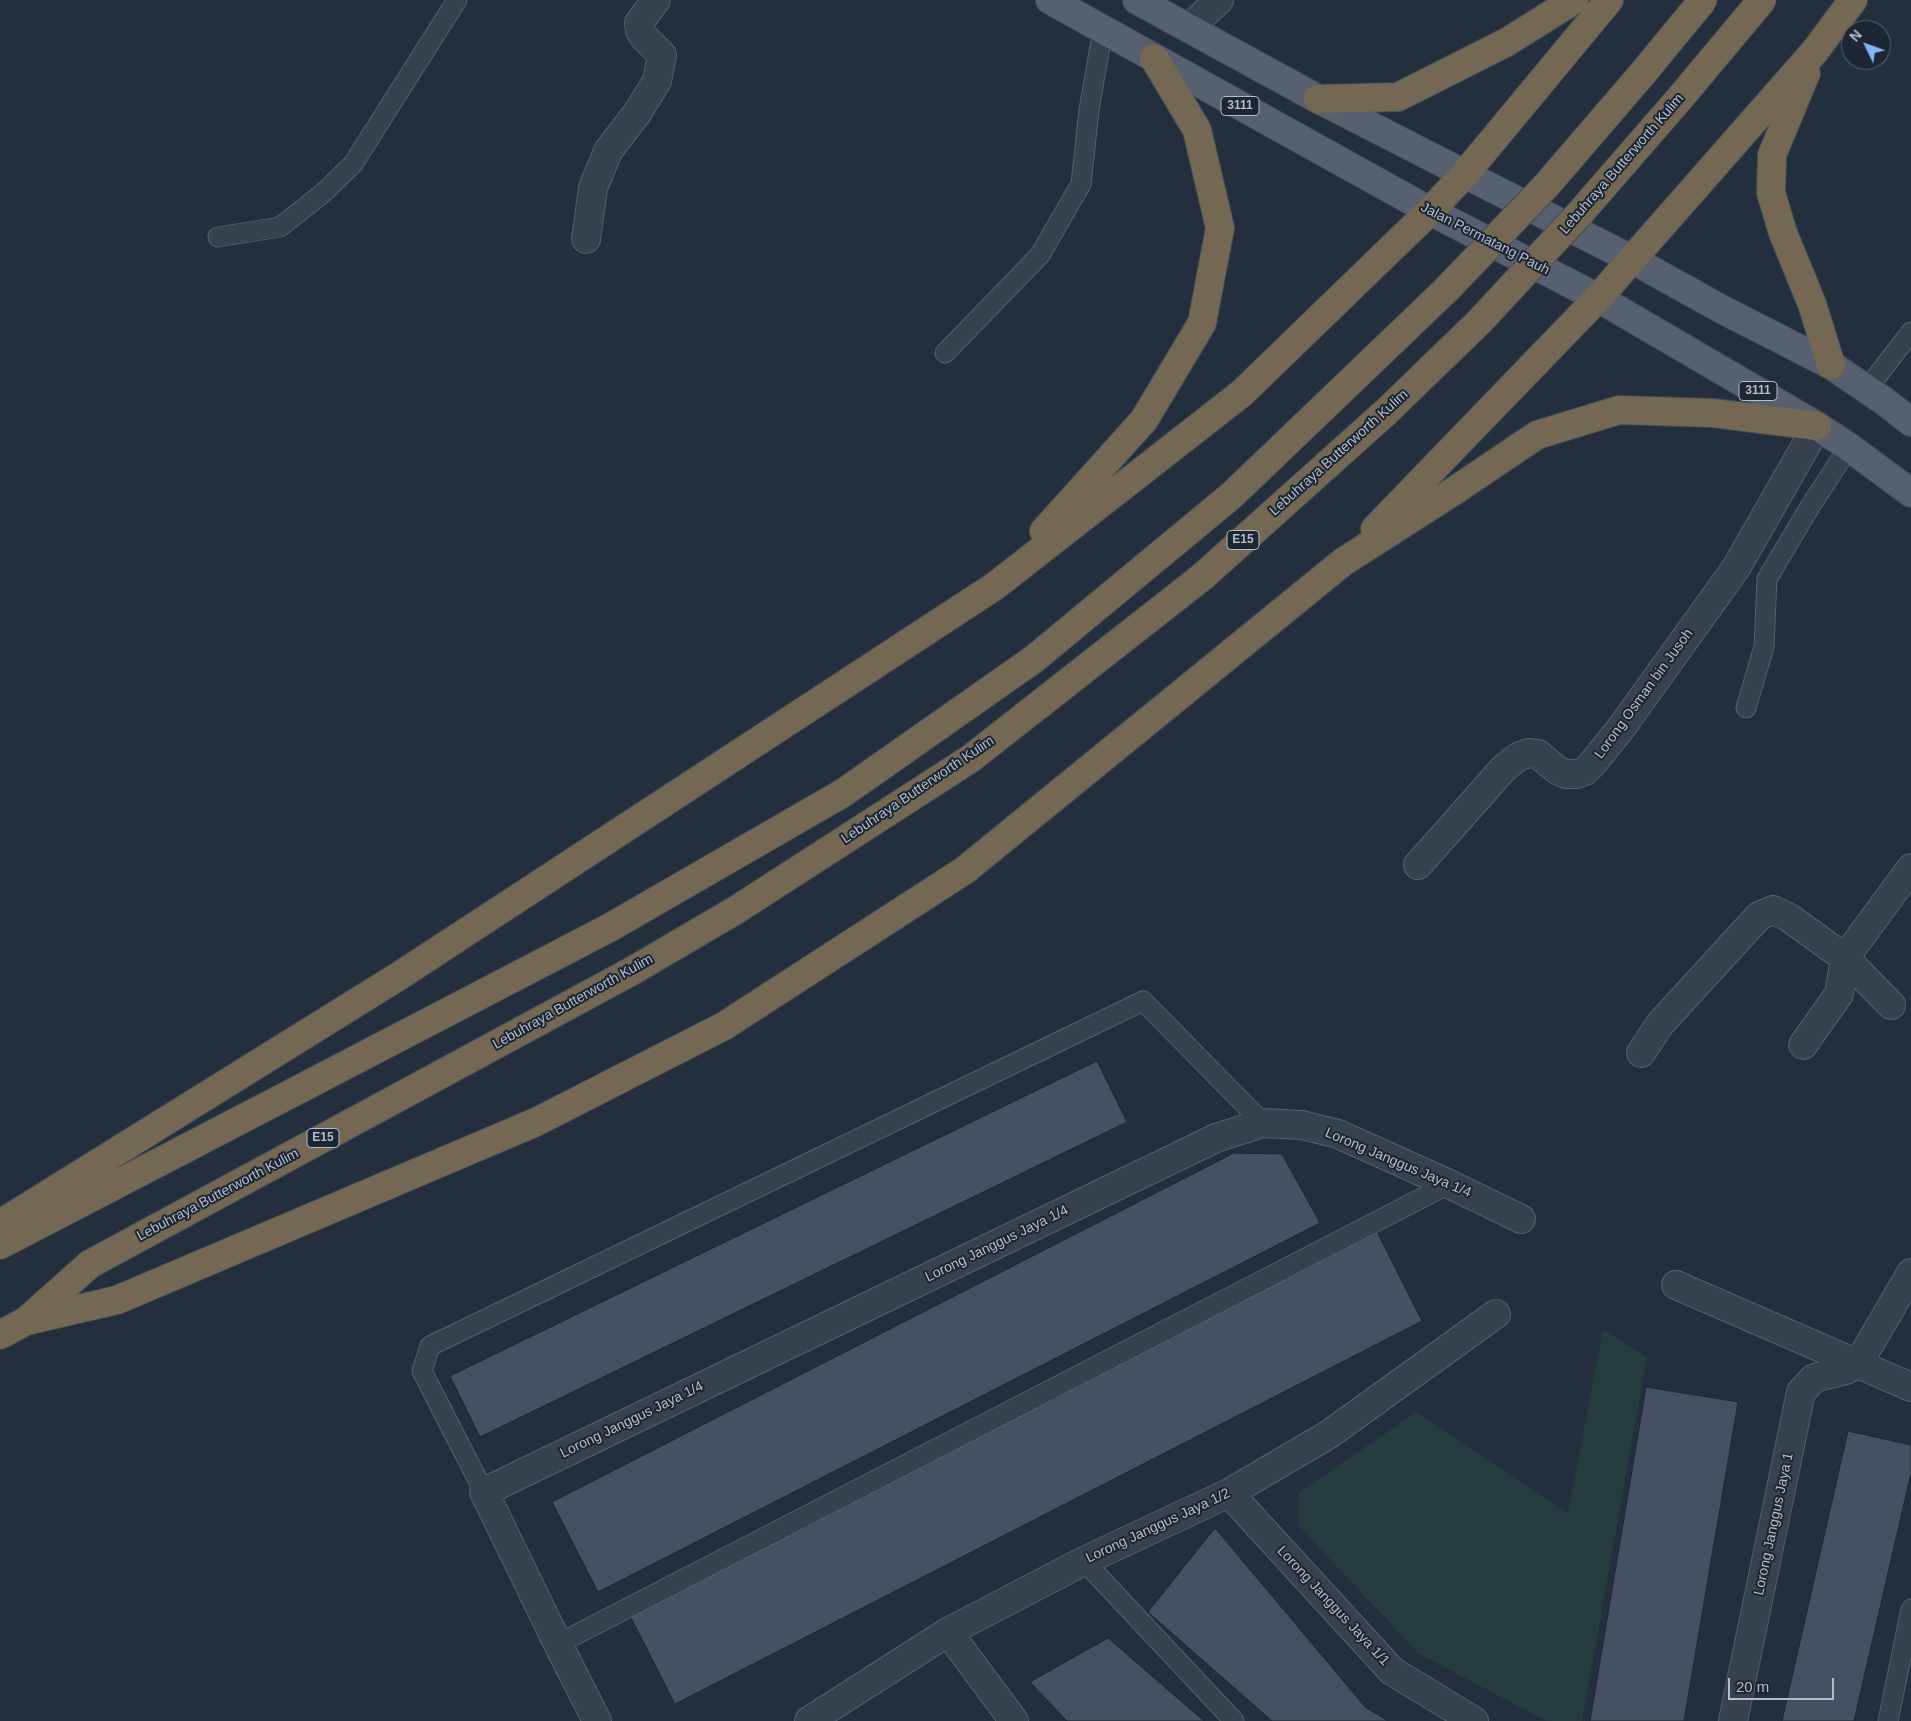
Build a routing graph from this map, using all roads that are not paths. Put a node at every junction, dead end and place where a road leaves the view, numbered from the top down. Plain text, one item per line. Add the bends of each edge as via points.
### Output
1 (457, 0) edge
2 (656, 0) edge
3 (1050, 0) edge
4 (1137, 0) edge
5 (1219, 0) edge
6 (1574, 0) edge
7 (1610, 0) edge
8 (1703, 0) edge
9 (1762, 0) edge
10 (1853, 0) edge
11 (1102, 28) junction
12 (1189, 28) junction
13 (1815, 51) junction
14 (1154, 58) junction
15 (1318, 99) junction
16 (1464, 175) junction
17 (1430, 211) junction
18 (218, 237) dead end
19 (586, 239) dead end
20 (1632, 260) junction
21 (1598, 298) junction
22 (1911, 332) edge
23 (945, 353) dead end
24 (1831, 365) junction
25 (1866, 389) junction
26 (1911, 422) edge
27 (1817, 426) junction
28 (1849, 447) junction
29 (1911, 493) edge
30 (1343, 562) junction
31 (995, 586) junction
32 (1746, 708) dead end
33 (1418, 865) dead end
34 (1911, 868) edge
35 (1846, 958) junction
36 (1891, 1005) dead end
37 (1803, 1044) dead end
38 (1641, 1053) dead end
39 (1263, 1123) junction
40 (1449, 1184) junction
41 (1521, 1219) dead end
42 (0, 1224) edge
43 (0, 1245) edge
44 (1911, 1273) edge
45 (1676, 1285) dead end
46 (1496, 1314) dead end
47 (26, 1321) junction
48 (0, 1335) edge
49 (1858, 1364) junction
50 (1911, 1387) edge
51 (484, 1492) junction
52 (1229, 1493) junction
53 (1084, 1560) junction
54 (1911, 1609) edge
55 (948, 1632) junction
56 (558, 1644) junction
57 (597, 1721) edge
58 (809, 1721) edge
59 (1014, 1721) edge
60 (1234, 1721) edge
61 (1474, 1721) edge
62 (1733, 1721) edge
63 (1888, 1721) edge

1 - 18 lane via 353,164 280,227
2 - 19 street via 640,23 640,31 662,56 657,81 608,151 593,188
3 - 11 main road, Jalan Permatang Pauh / 3111
4 - 12 main road
5 - 12 street
6 - 15 highway via 1506,42 1398,96
7 - 16 highway
8 - 43 highway, bridge via 1545,187 1453,283 1232,494 1034,659 851,787 609,928
9 - 47 highway, Lebuhraya Butterworth Kulim / E15, bridge via 1581,212 1480,321 1386,412 1202,577 970,759 736,910 632,971 90,1264
10 - 13 highway
11 - 14 main road, Jalan Permatang Pauh / 3111
11 - 23 lane via 1081,184 1040,255
12 - 15 main road
13 - 20 highway
13 - 24 highway via 1772,155 1772,192 1783,233 1812,304
14 - 17 main road, Jalan Permatang Pauh / 3111
14 - 31 highway via 1197,130 1220,228 1202,323 1144,420
15 - 16 main road
16 - 17 highway
16 - 20 main road
17 - 21 main road, Jalan Permatang Pauh / 3111
17 - 31 highway via 1242,393
20 - 21 highway
20 - 24 main road via 1725,312
21 - 27 main road, Jalan Permatang Pauh / 3111
21 - 30 highway
22 - 25 lane
24 - 25 main road
25 - 26 main road
27 - 28 main road, Jalan Permatang Pauh / 3111
27 - 30 highway via 1713,413 1619,410 1537,435
27 - 33 street, Lorong Osman bin Jusoh via 1736,568 1592,764 1585,771 1566,774 1538,754 1518,757 1504,768
28 - 29 main road, Jalan Permatang Pauh / 3111
28 - 32 lane via 1766,579 1764,647
30 - 47 highway via 965,870 724,1026 536,1122 116,1300
31 - 42 highway via 399,976
34 - 35 street
35 - 36 street
35 - 37 street via 1838,994
35 - 38 street via 1774,910 1759,916 1678,1002
39 - 40 street, Lorong Janggus Jaya 1/4 via 1302,1125 1338,1134
39 - 51 street, Lorong Janggus Jaya 1/4 via 1216,1138
39 - 51 lane via 1143,1001 430,1346 422,1371
40 - 41 street, Lorong Janggus Jaya 1/4
40 - 56 lane
44 - 49 street
45 - 49 street
46 - 52 street, Lorong Janggus Jaya 1/2 via 1328,1435
47 - 48 highway, Lebuhraya Butterworth Kulim / E15
49 - 50 street
49 - 62 street, Lorong Janggus Jaya 1 via 1814,1378 1801,1392
51 - 56 street
52 - 53 street, Lorong Janggus Jaya 1/2
52 - 61 street, Lorong Janggus Jaya 1/1 via 1392,1671
53 - 55 street, Lorong Janggus Jaya 1/2
53 - 60 lane
54 - 63 lane
55 - 58 street, Lorong Janggus Jaya 1/2
55 - 59 street
56 - 57 street

